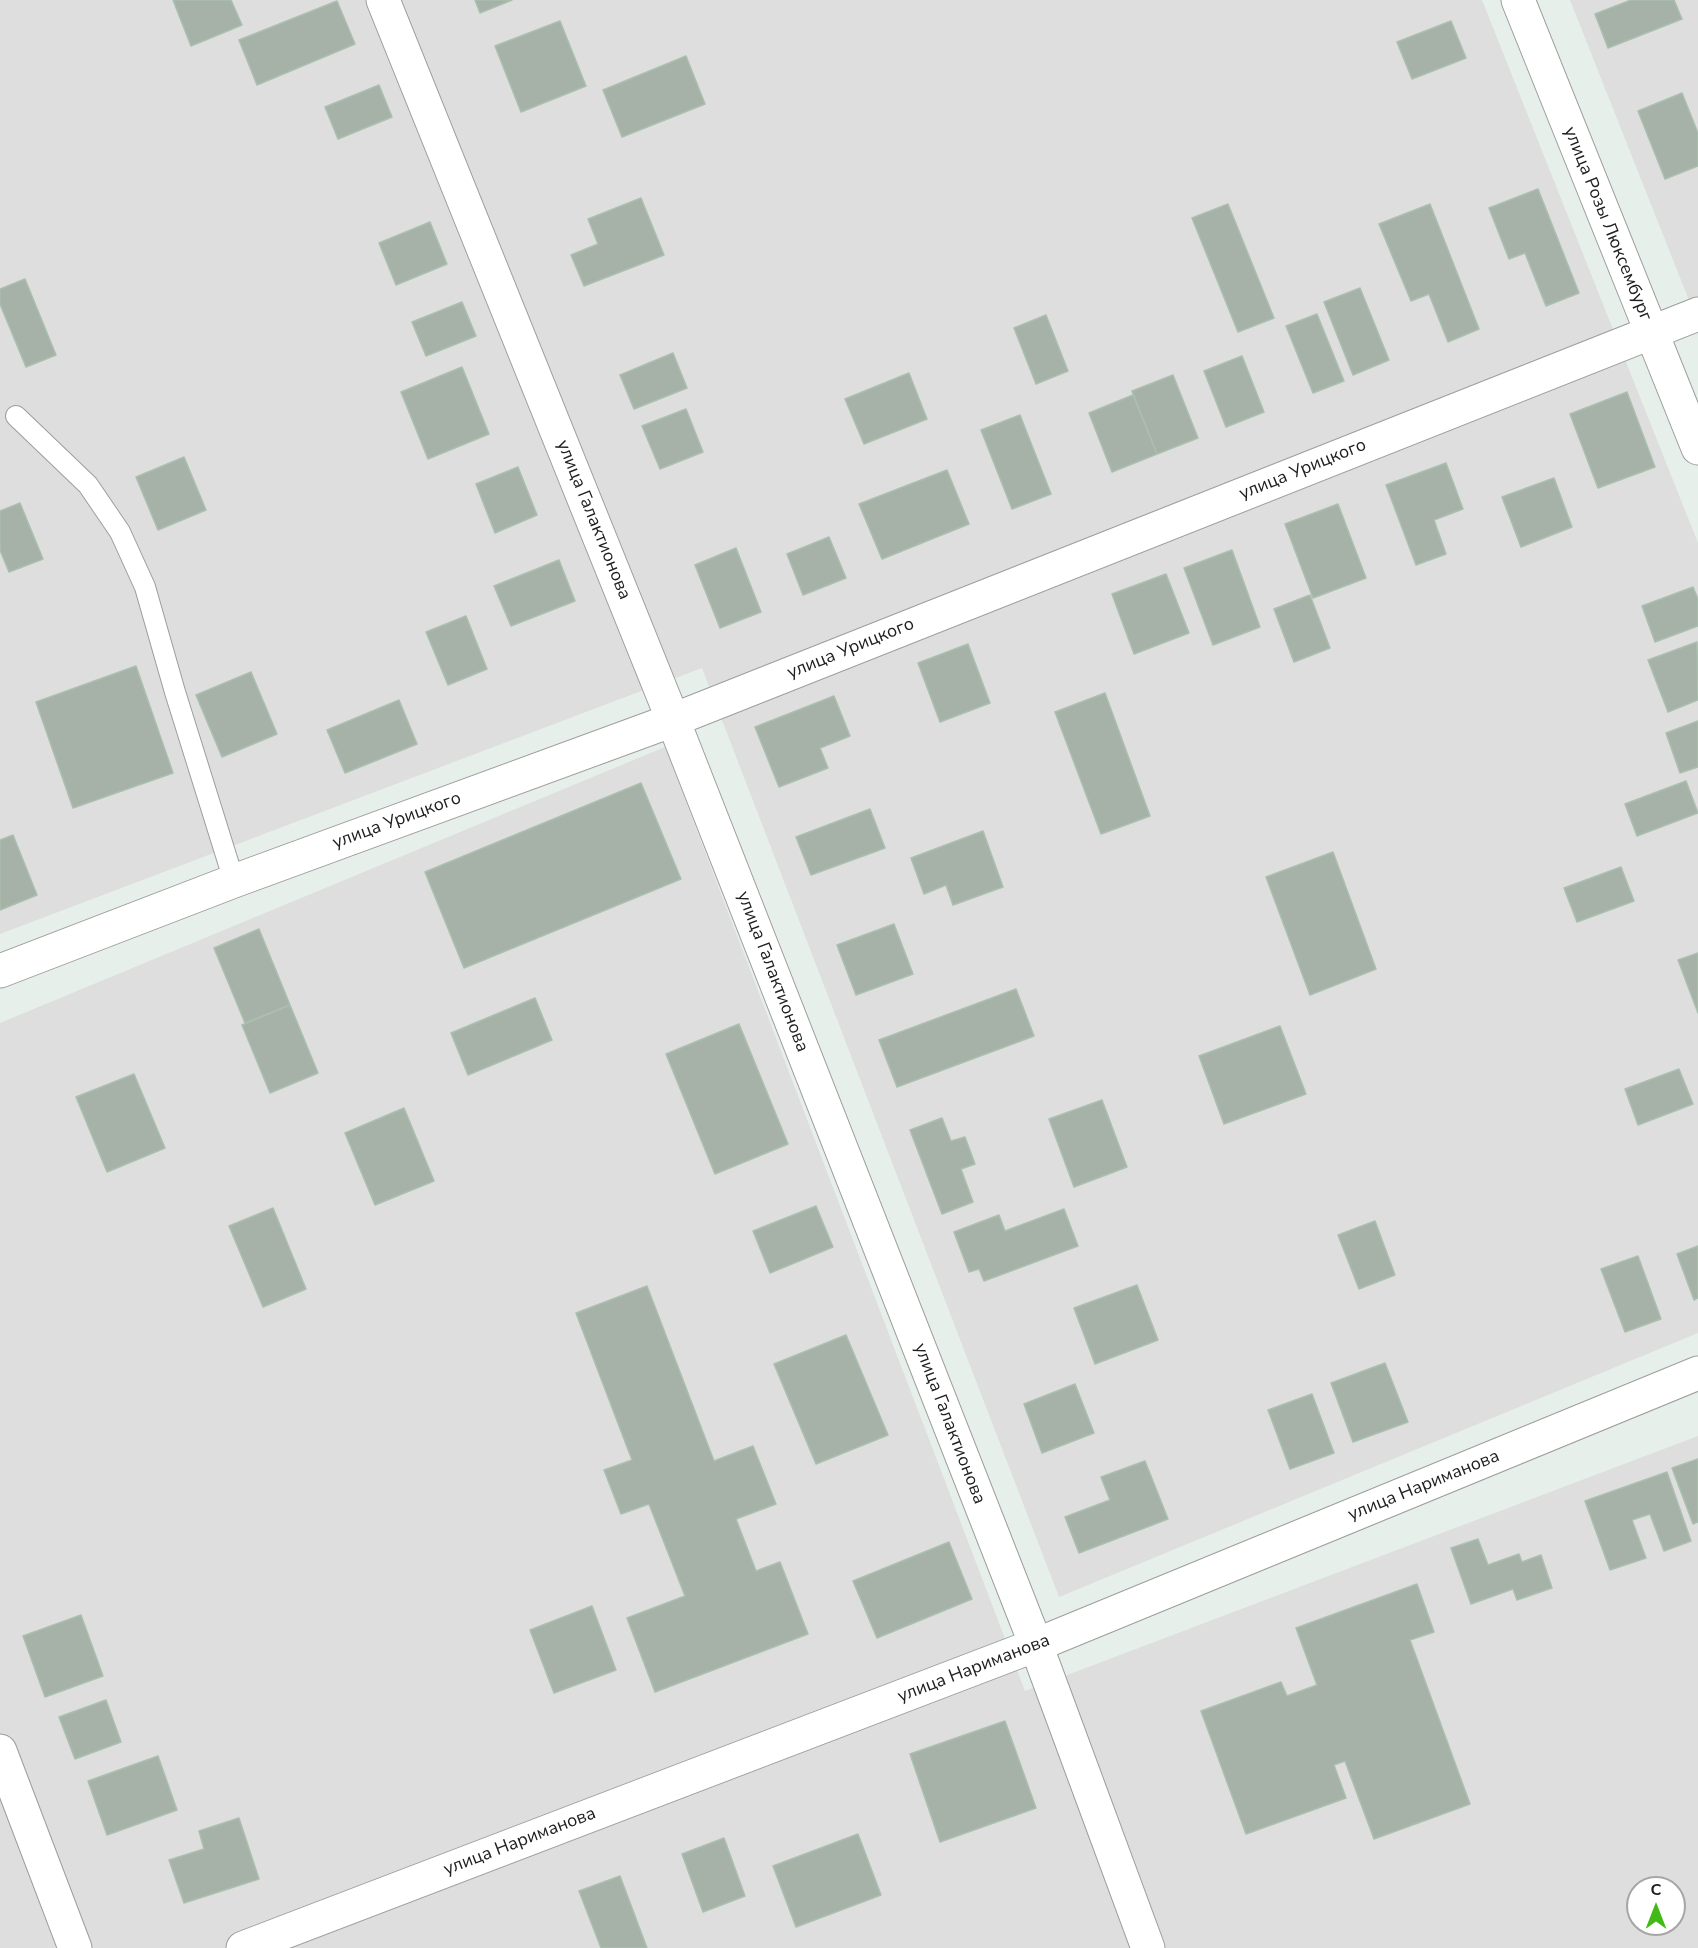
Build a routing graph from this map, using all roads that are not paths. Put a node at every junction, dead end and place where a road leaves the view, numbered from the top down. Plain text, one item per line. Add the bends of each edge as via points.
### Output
1 (383, 0) edge
2 (1518, 0) edge
3 (1698, 314) edge
4 (1650, 332) junction
5 (16, 416) dead end
6 (1698, 448) edge
7 (673, 720) junction
8 (234, 881) junction
9 (0, 971) edge
10 (1698, 1373) edge
11 (1036, 1645) junction
12 (0, 1751) edge
13 (75, 1948) edge
14 (243, 1948) edge
15 (1148, 1948) edge

1 - 7 street, улица Галактионова
2 - 4 street, улица Розы Люксембург
3 - 4 street, улица Урицкого
4 - 6 street, улица Розы Люксембург
4 - 7 street, улица Урицкого
5 - 8 lane via 88,485 120,532 145,587
7 - 8 street, улица Урицкого
7 - 11 street, улица Галактионова
8 - 9 street, улица Урицкого
10 - 11 street, улица Нариманова
11 - 14 street, улица Нариманова
11 - 15 street, улица Галактионова
12 - 13 street

